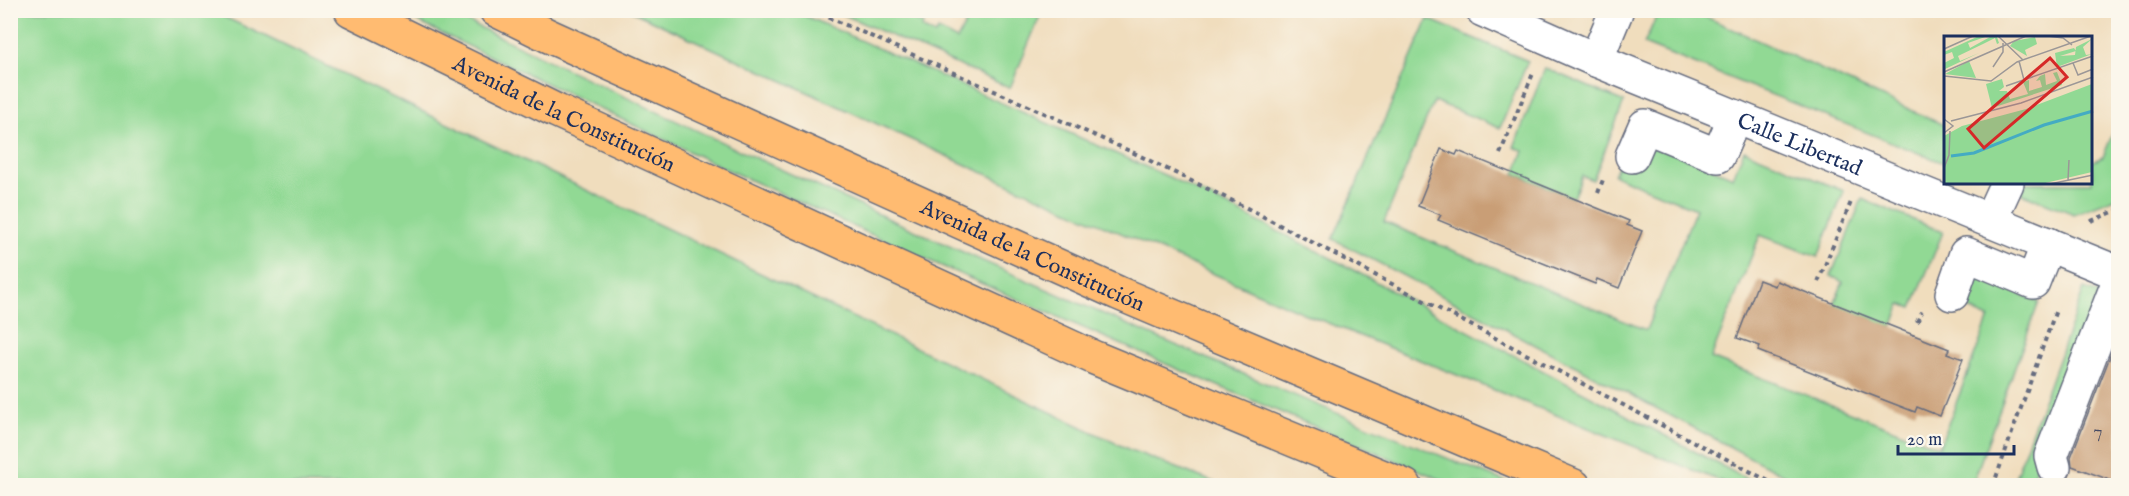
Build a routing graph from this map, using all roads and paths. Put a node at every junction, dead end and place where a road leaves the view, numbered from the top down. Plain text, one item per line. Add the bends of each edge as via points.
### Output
1 (351, 10) edge
2 (496, 10) edge
3 (812, 10) edge
4 (1483, 10) edge
5 (1616, 12) dead end
6 (1596, 60) junction
7 (1536, 65) dead end
8 (1735, 117) junction
9 (1500, 153) dead end
10 (1632, 156) dead end
11 (2007, 184) edge
12 (1854, 196) dead end
13 (2118, 210) edge
14 (1990, 220) junction
15 (2091, 221) dead end
16 (2048, 244) junction
17 (2118, 273) edge
18 (1818, 282) dead end
19 (2118, 283) edge
20 (1952, 294) dead end
21 (2059, 303) dead end
22 (2054, 468) dead end
23 (1405, 486) edge
24 (1574, 486) edge
25 (1778, 486) edge
26 (1993, 486) edge

1 - 23 main road, Avenida de la Constitución via 557,111 1095,358
2 - 24 main road, Avenida de la Constitución via 1118,292
3 - 25 path via 1132,152 1243,206
4 - 6 street, Calle Libertad
5 - 6 street
6 - 8 street, Calle Libertad
7 - 9 path
8 - 10 street via 1718,156 1645,126
8 - 14 street, Calle Libertad
11 - 14 street
12 - 18 path
13 - 15 path
14 - 16 street, Calle Libertad
16 - 17 street, Calle Libertad
16 - 20 street via 2033,282 1966,254
19 - 22 street via 2051,456
21 - 26 path

